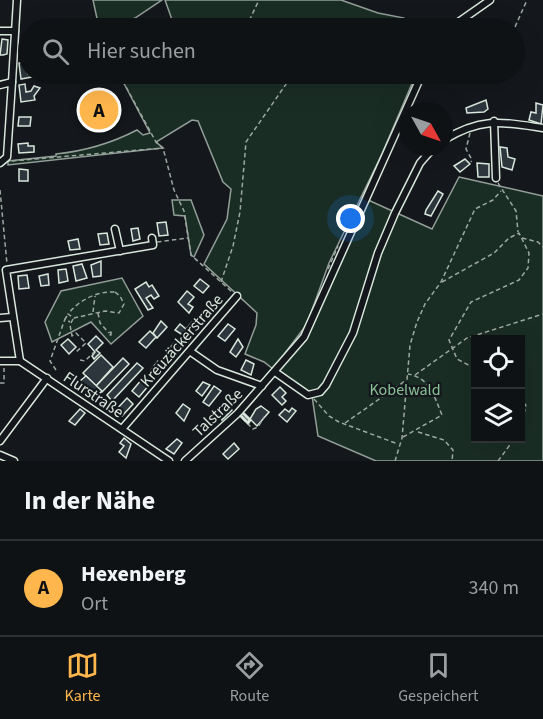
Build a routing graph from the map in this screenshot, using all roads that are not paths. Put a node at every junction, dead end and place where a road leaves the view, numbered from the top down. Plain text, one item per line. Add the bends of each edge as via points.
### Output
1 (17, 0) edge
2 (490, 0) edge
3 (464, 18) edge
4 (0, 31) edge
5 (15, 31) junction
6 (12, 82) junction
7 (418, 84) edge
8 (0, 85) edge
9 (494, 121) junction
10 (543, 128) edge
11 (453, 135) edge
12 (426, 156) edge
13 (2, 163) edge
14 (496, 178) road end
15 (115, 228) dead end
16 (152, 241) road end
17 (120, 251) junction
18 (8, 294) junction
19 (0, 295) edge
20 (237, 296) road end
21 (12, 317) junction
22 (0, 318) edge
23 (191, 352) junction
24 (2, 361) edge
25 (20, 361) junction
26 (275, 372) junction
27 (47, 378) junction
28 (262, 386) junction
29 (122, 429) junction
30 (0, 441) edge
31 (0, 454) edge
32 (14, 461) edge
33 (169, 461) edge
34 (185, 461) edge

1 - 5 street
2 - 3 street
4 - 5 street
5 - 6 street
6 - 8 street
6 - 13 street via 7,157
7 - 26 street via 336,260 310,326
9 - 10 street
9 - 11 street
9 - 14 street
12 - 26 street via 383,240 358,319 323,389 312,396 302,393
15 - 17 street
16 - 17 street
17 - 18 street via 7,269
18 - 19 street
18 - 21 street
20 - 23 street, Kreuzäckerstraße
21 - 22 street
21 - 25 street
23 - 28 street, Talstraße via 217,370
23 - 29 street, Kreuzäckerstraße
24 - 25 street
25 - 27 street, Flurstraße
26 - 28 street
27 - 29 street, Flurstraße
27 - 30 street
28 - 34 street, Talstraße
29 - 33 street, Flurstraße
31 - 32 street

